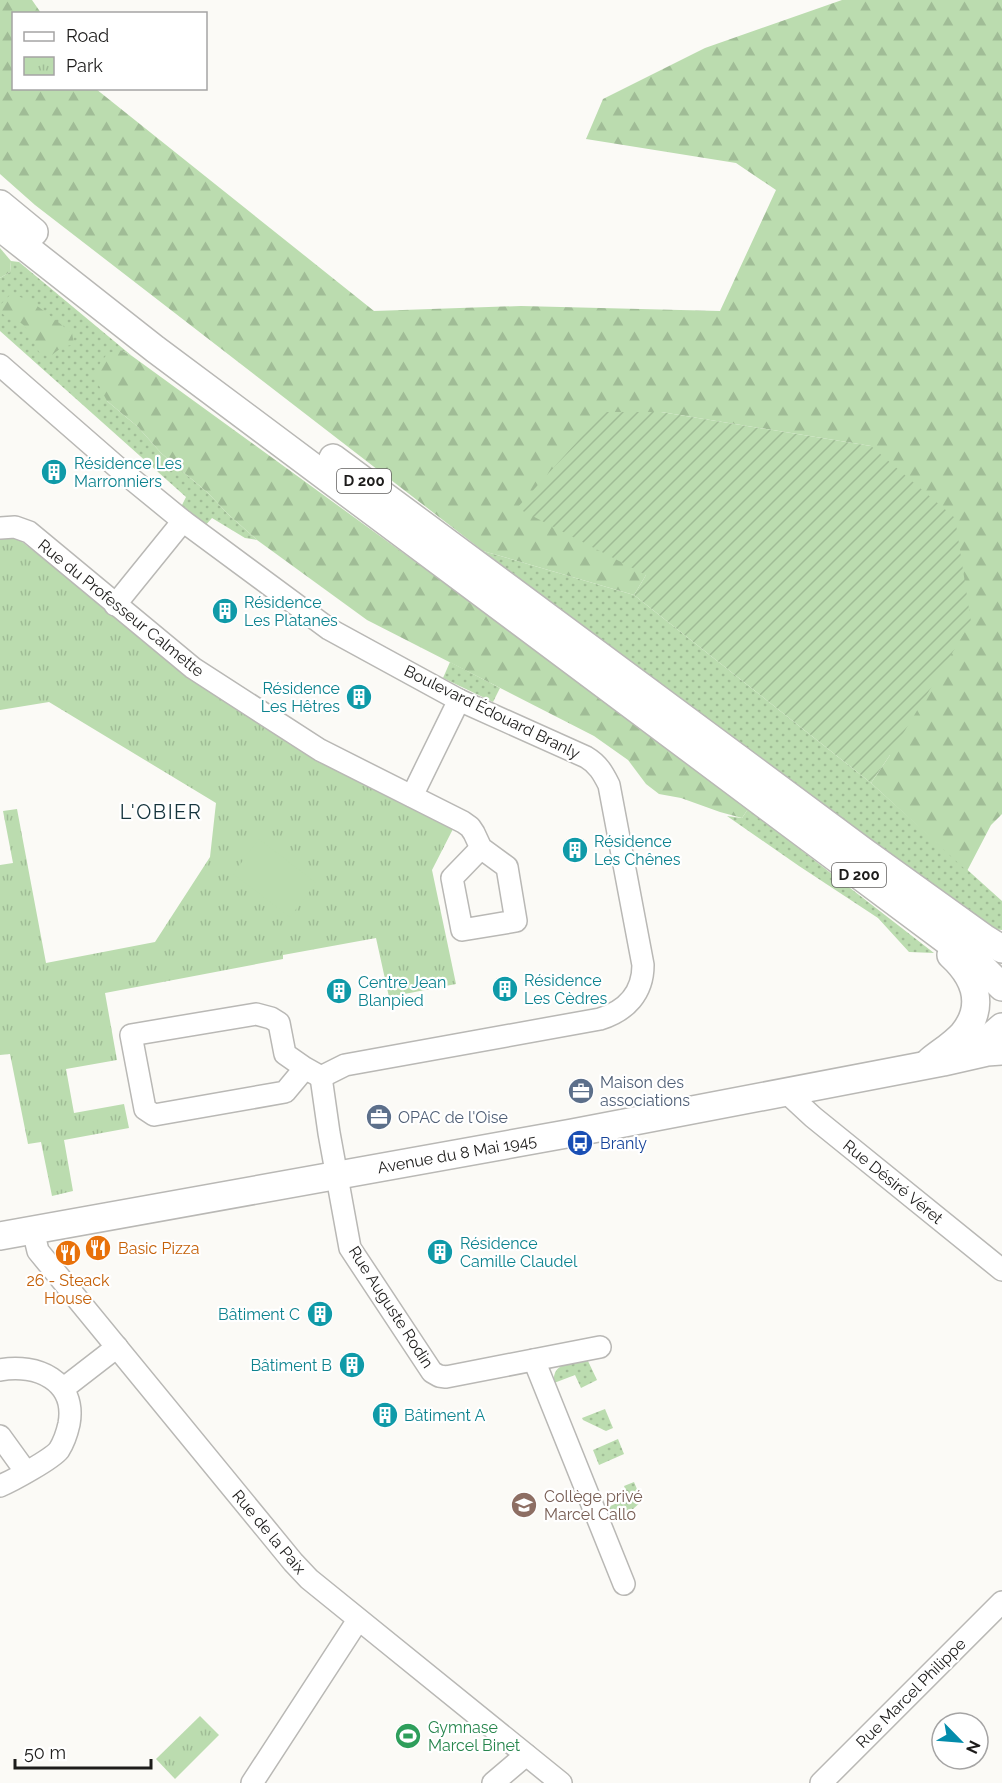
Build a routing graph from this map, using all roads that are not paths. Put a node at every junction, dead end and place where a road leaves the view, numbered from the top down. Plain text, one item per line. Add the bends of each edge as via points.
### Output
1 (0, 204) edge
2 (0, 227) edge
3 (0, 365) edge
4 (183, 520) junction
5 (0, 528) edge
6 (115, 604) junction
7 (459, 700) junction
8 (412, 796) junction
9 (482, 848) dead end
10 (893, 901) junction
11 (1002, 949) edge
12 (1002, 987) edge
13 (1002, 1027) edge
14 (1002, 1051) edge
15 (921, 1064) junction
16 (313, 1072) junction
17 (786, 1092) junction
18 (337, 1175) junction
19 (33, 1230) junction
20 (0, 1236) edge
21 (1002, 1270) edge
22 (117, 1347) junction
23 (600, 1347) dead end
24 (534, 1360) junction
25 (0, 1370) edge
26 (64, 1388) junction
27 (0, 1436) edge
28 (26, 1472) junction
29 (0, 1486) edge
30 (624, 1584) dead end
31 (1002, 1602) edge
32 (358, 1620) junction
33 (526, 1755) junction
34 (252, 1783) edge
35 (493, 1783) edge
36 (561, 1783) edge
37 (821, 1783) edge

1 - 11 main road, D 200 via 170,338 863,851
2 - 10 main road, D 200 via 155,349
3 - 4 street, Boulevard Édouard Branly
4 - 6 street
4 - 7 street, Boulevard Édouard Branly via 328,629
5 - 6 street, Rue du Professeur Calmette via 15,527 29,532
6 - 8 street, Rue du Professeur Calmette via 180,659 246,704 320,750
7 - 8 street
7 - 16 street, Boulevard Édouard Branly via 576,752 600,769 614,807 642,957 641,984 625,1007 600,1019
8 - 9 street, Rue du Professeur Calmette via 470,827
10 - 12 main road, D 200
10 - 15 main road via 959,961 973,984 976,1003 968,1027 955,1042
13 - 15 main road, Avenue du 8 Mai 1945 via 980,1044
14 - 15 main road, Avenue du 8 Mai 1945
15 - 17 main road, Avenue du 8 Mai 1945
16 - 16 street via 285,1054 279,1023 256,1014 131,1035 146,1109 154,1115 285,1092
16 - 18 street
17 - 18 main road, Avenue du 8 Mai 1945
17 - 21 street, Rue Désiré Véret
18 - 19 main road, Avenue du 8 Mai 1945
18 - 24 street, Rue Auguste Rodin via 350,1248 432,1372 446,1377
19 - 20 main road, Avenue du 8 Mai 1945
19 - 22 street, Rue de la Paix via 38,1251
22 - 26 street
22 - 32 street, Rue de la Paix via 292,1562
23 - 24 street, Rue Auguste Rodin
24 - 30 street
25 - 26 street via 28,1369 47,1375
26 - 28 street via 71,1415 67,1434 58,1452
27 - 28 street
28 - 29 street
31 - 37 street, Rue Marcel Philippe
32 - 33 street, Rue de la Paix
32 - 34 street
33 - 35 street
33 - 36 street, Rue de la Paix

